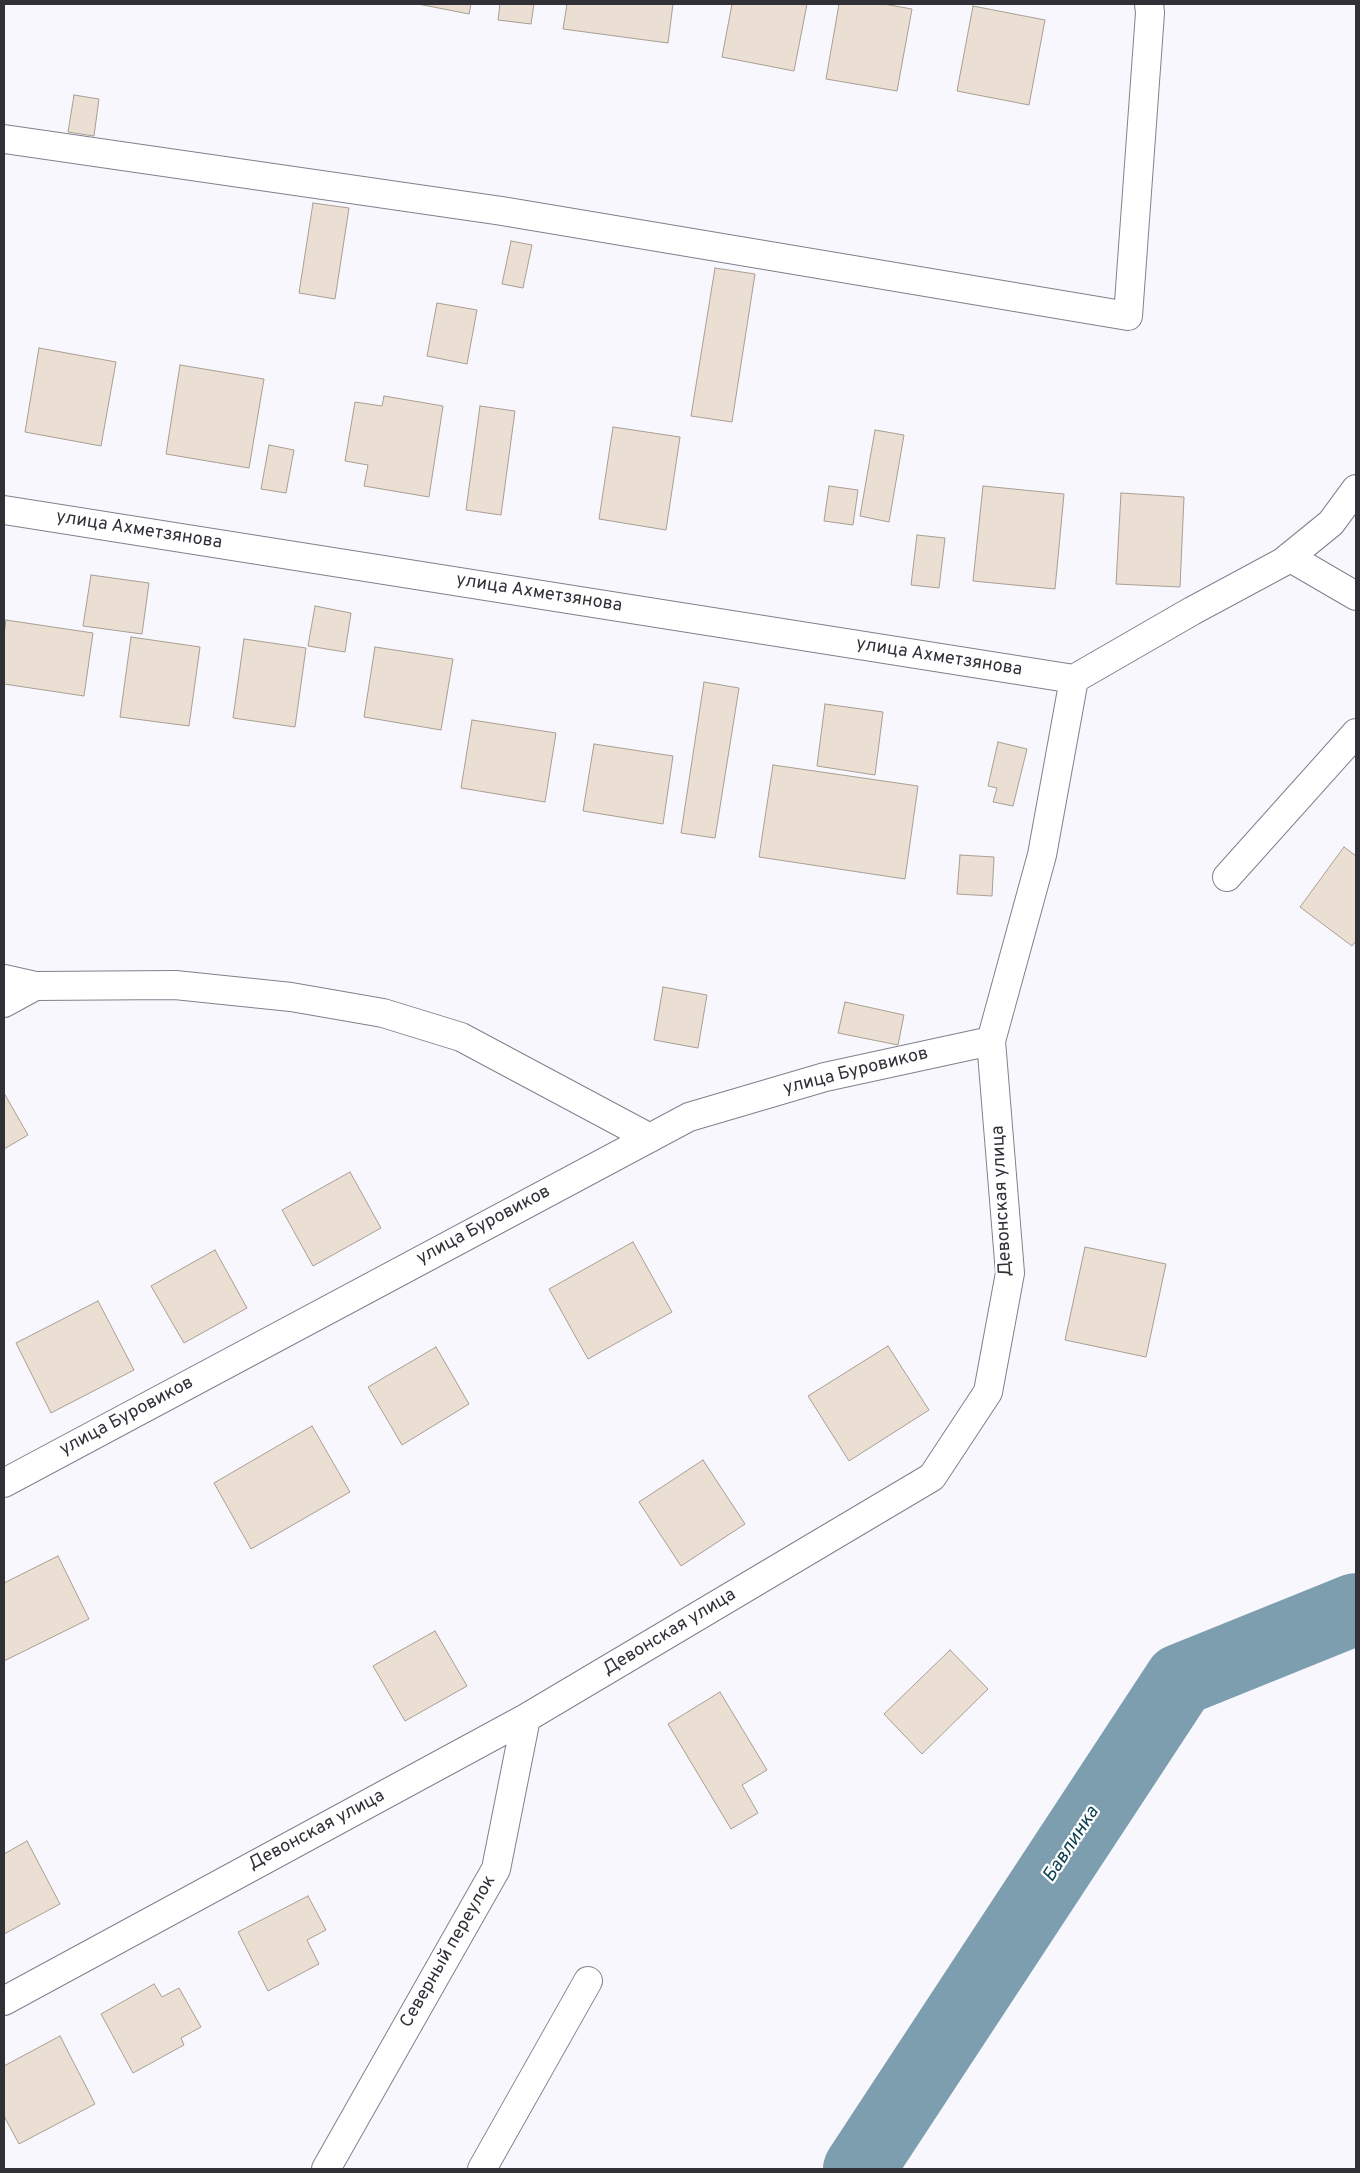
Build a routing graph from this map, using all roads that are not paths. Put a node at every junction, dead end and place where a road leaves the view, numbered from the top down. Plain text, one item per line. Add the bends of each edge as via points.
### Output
1 (1149, 4) edge
2 (4, 140) edge
3 (1356, 489) edge
4 (4, 510) edge
5 (1289, 556) junction
6 (1356, 596) edge
7 (1074, 679) junction
8 (1356, 733) edge
9 (1227, 877) dead end
10 (4, 979) edge
11 (35, 986) junction
12 (4, 1003) edge
13 (991, 1041) junction
14 (650, 1138) junction
15 (4, 1483) edge
16 (526, 1718) junction
17 (588, 1981) dead end
18 (4, 2001) edge
19 (326, 2169) edge
20 (482, 2169) edge

1 - 2 street via 1128,316 502,211
3 - 5 street via 1331,523
4 - 7 street, улица Ахметзянова
5 - 6 street
5 - 7 street
7 - 13 street via 1042,855
8 - 9 street
10 - 11 street
11 - 12 street
11 - 14 street via 175,985 291,997 383,1013 461,1037
13 - 14 street, улица Буровиков via 825,1076 690,1117
13 - 16 street, Девонская улица via 1010,1273 988,1392 932,1477
14 - 15 street, улица Буровиков
16 - 18 street, Девонская улица
16 - 19 street, Северный переулок via 496,1869
17 - 20 street

